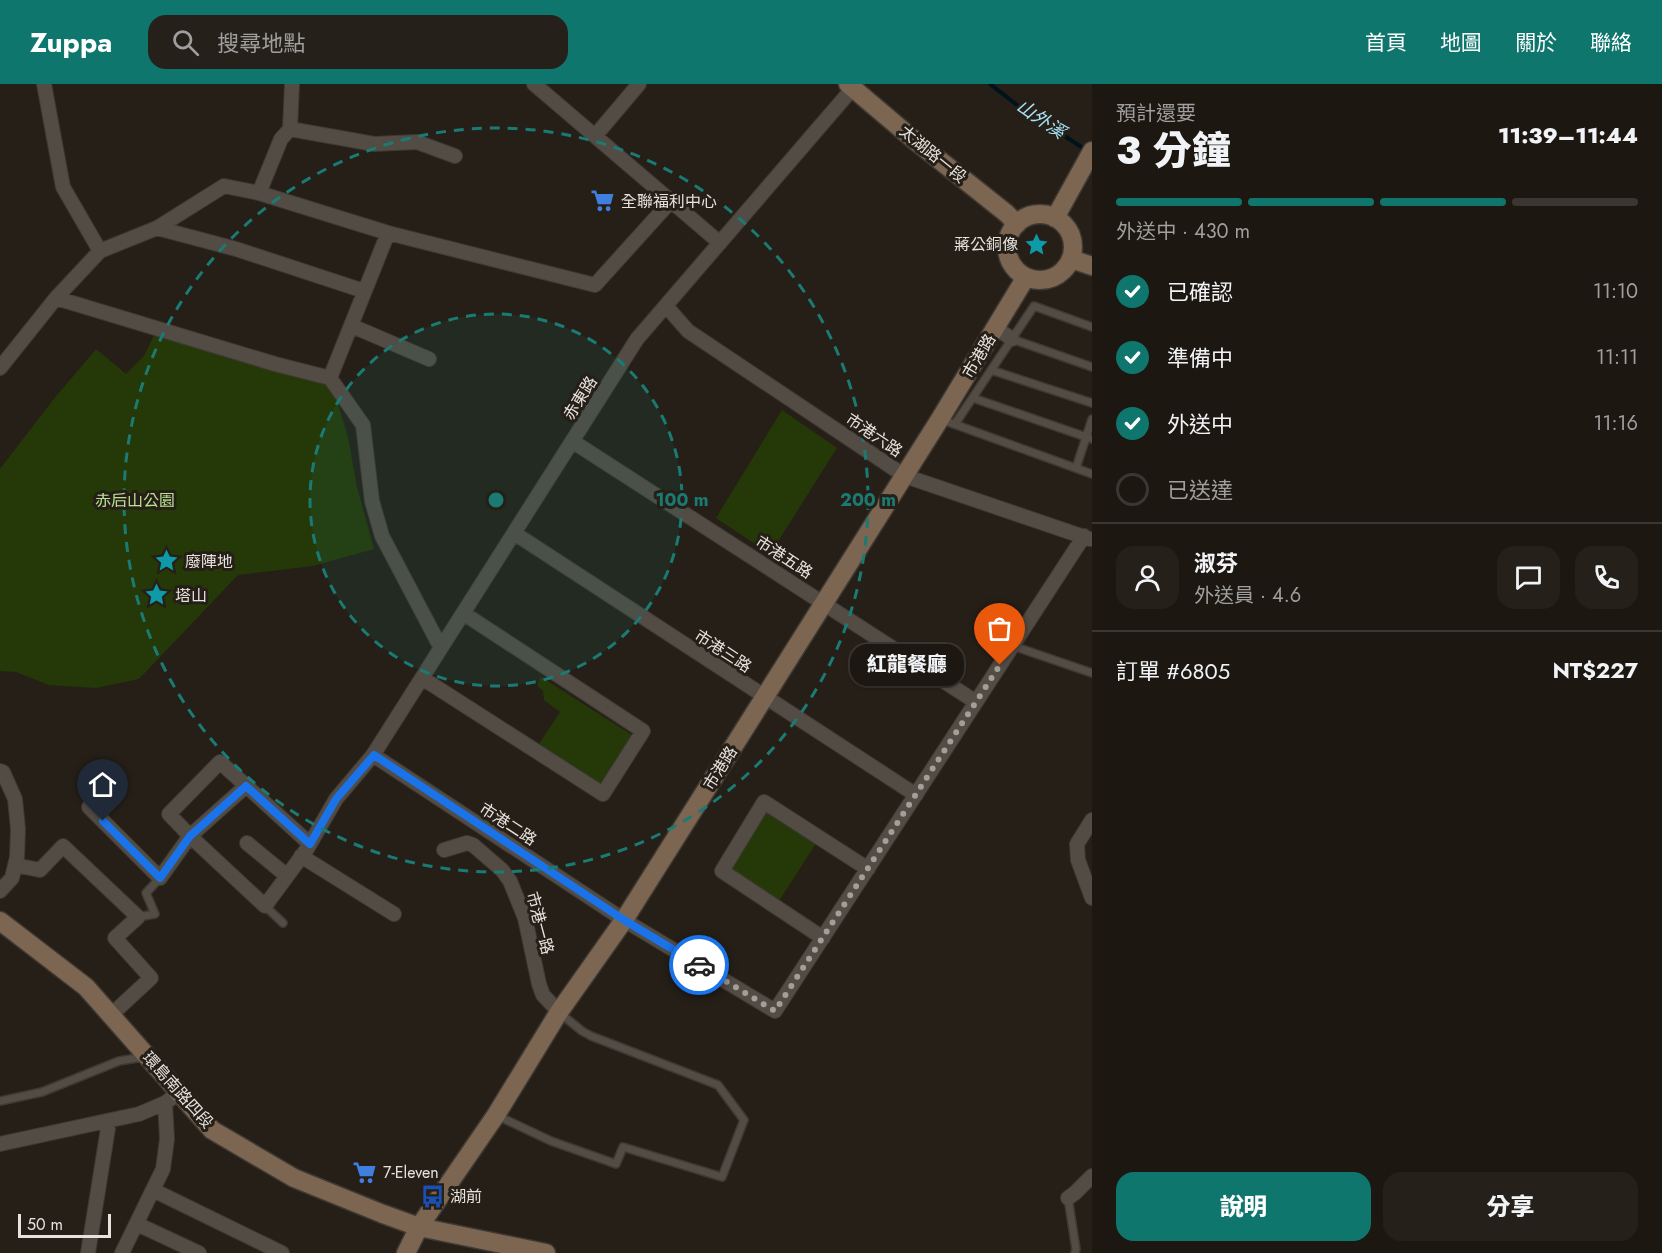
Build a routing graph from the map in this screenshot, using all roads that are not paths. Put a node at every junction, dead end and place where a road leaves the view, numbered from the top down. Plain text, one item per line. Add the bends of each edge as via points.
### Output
1 (44, 84) edge
2 (292, 84) edge
3 (534, 84) edge
4 (639, 84) edge
5 (850, 86) edge
6 (290, 129) junction
7 (596, 136) junction
8 (1092, 151) edge
9 (455, 156) dead end
10 (259, 193) junction
11 (671, 201) junction
12 (1055, 218) junction
13 (1017, 224) junction
14 (157, 228) junction
15 (388, 233) junction
16 (720, 243) junction
17 (100, 251) junction
18 (1071, 259) junction
19 (1092, 267) edge
20 (1026, 277) junction
21 (364, 291) junction
22 (56, 298) junction
23 (666, 306) junction
24 (352, 326) junction
25 (1092, 327) edge
26 (996, 328) junction
27 (1012, 339) junction
28 (429, 359) dead end
29 (0, 368) edge
30 (1092, 368) edge
31 (992, 370) junction
32 (330, 378) junction
33 (973, 398) junction
34 (1092, 403) edge
35 (1092, 419) edge
36 (948, 422) junction
37 (1089, 438) edge
38 (572, 441) junction
39 (1076, 468) junction
40 (1092, 474) edge
41 (905, 476) junction
42 (514, 533) junction
43 (1088, 538) edge
44 (825, 602) junction
45 (463, 613) junction
46 (1013, 646) junction
47 (441, 648) junction
48 (1092, 673) edge
49 (422, 678) junction
50 (765, 698) junction
51 (976, 702) junction
52 (374, 755) junction
53 (0, 771) edge
54 (246, 786) junction
55 (915, 795) junction
56 (89, 807) dead end
57 (1092, 820) edge
58 (190, 836) junction
59 (247, 843) dead end
60 (310, 844) junction
61 (444, 850) dead end
62 (302, 856) junction
63 (15, 865) junction
64 (868, 869) junction
65 (287, 876) junction
66 (160, 878) junction
67 (0, 891) edge
68 (1092, 898) edge
69 (265, 906) junction
70 (394, 914) dead end
71 (138, 917) junction
72 (624, 920) junction
73 (0, 921) edge
74 (283, 923) dead end
75 (823, 938) junction
76 (559, 1012) junction
77 (111, 1015) junction
78 (147, 1056) junction
79 (172, 1098) junction
80 (0, 1101) edge
81 (496, 1115) junction
82 (109, 1122) junction
83 (0, 1144) edge
84 (1092, 1176) edge
85 (153, 1190) junction
86 (1068, 1198) joint
87 (136, 1224) junction
88 (419, 1227) junction
89 (528, 1252) edge
90 (88, 1253) edge
91 (122, 1253) edge
92 (200, 1253) edge
93 (282, 1253) edge
94 (406, 1253) edge
95 (546, 1253) edge
96 (1076, 1253) edge

1 - 17 street via 63,187
2 - 6 street
3 - 7 street
4 - 7 street
5 - 13 street, 太湖路一段
5 - 16 street, 赤東路
6 - 9 street via 374,144 417,142
6 - 10 street via 281,139
7 - 11 street
8 - 12 street
10 - 14 street via 224,186
10 - 15 street
11 - 15 street via 595,285
11 - 16 street
12 - 13 street via 1035,215
12 - 18 street via 1069,231
13 - 20 street via 1011,232 1008,253 1011,263
14 - 17 street
14 - 21 street
15 - 21 street
16 - 23 street, 赤東路
17 - 22 street
18 - 19 street
18 - 20 street via 1058,275 1037,280
20 - 26 street, 市港路
21 - 24 street
22 - 29 street
22 - 32 street
23 - 38 street, 赤東路 via 637,339
23 - 41 street, 市港六路 via 688,331
24 - 28 street
24 - 32 street
25 - 27 lane via 1034,306
26 - 27 street
26 - 36 street, 市港路
27 - 30 lane
27 - 31 lane
31 - 33 lane
31 - 34 lane
32 - 47 street via 363,425 372,501 382,536
33 - 36 lane
33 - 37 lane
35 - 37 lane
36 - 39 lane
36 - 41 street, 市港路
37 - 39 lane
38 - 42 street, 赤東路
38 - 44 street, 市港五路
39 - 40 lane
41 - 43 street, 市港六路
41 - 44 street, 市港路
42 - 45 street, 赤東路
42 - 50 street, 市港三路
43 - 46 street
44 - 50 street, 市港路
44 - 51 street, 市港五路
45 - 47 street, 赤東路
45 - 49 street via 643,731 603,794
46 - 48 lane
46 - 51 street
47 - 49 street, 赤東路
49 - 52 street, 赤東路
50 - 55 street, 市港三路
50 - 72 street, 市港路
51 - 55 street
52 - 60 street, 赤東路 via 336,799
52 - 72 street, 市港二路
53 - 63 street via 15,799
54 - 58 street
54 - 58 street via 220,762 169,814
54 - 60 street
55 - 64 street
56 - 66 street
57 - 68 street via 1077,844 1078,860
58 - 66 street
58 - 69 street
59 - 65 street
60 - 62 street, 赤東路
61 - 76 street, 市港一路 via 473,845 510,880 525,918 543,995
62 - 65 street, 赤東路
62 - 70 street
63 - 67 street via 12,878
63 - 71 street via 40,870 63,846
64 - 75 street
64 - 75 street via 764,802 722,871
65 - 69 street, 赤東路
66 - 71 lane via 146,893 155,915
69 - 74 lane
71 - 77 street via 115,938 151,978
72 - 75 street, 市港二路 via 775,1011
72 - 76 street, 市港路
73 - 77 street, 環島南路四段 via 86,987
76 - 81 street, 市港路
76 - 81 lane via 591,1036 718,1085 744,1120 722,1177 623,1146 616,1164 551,1141
77 - 78 street, 環島南路四段
78 - 79 street, 環島南路四段
78 - 80 lane via 119,1061 42,1092
79 - 82 street via 139,1114
79 - 85 street via 163,1169
79 - 88 street, 環島南路四段 via 212,1130 294,1178
81 - 88 street, 市港路
82 - 83 street
82 - 90 street
84 - 86 street
85 - 87 street
85 - 93 street
86 - 96 lane
87 - 91 street
87 - 92 street
88 - 89 street, 環島南路四段
88 - 94 street, 市港路
89 - 95 street, 環島南路四段

